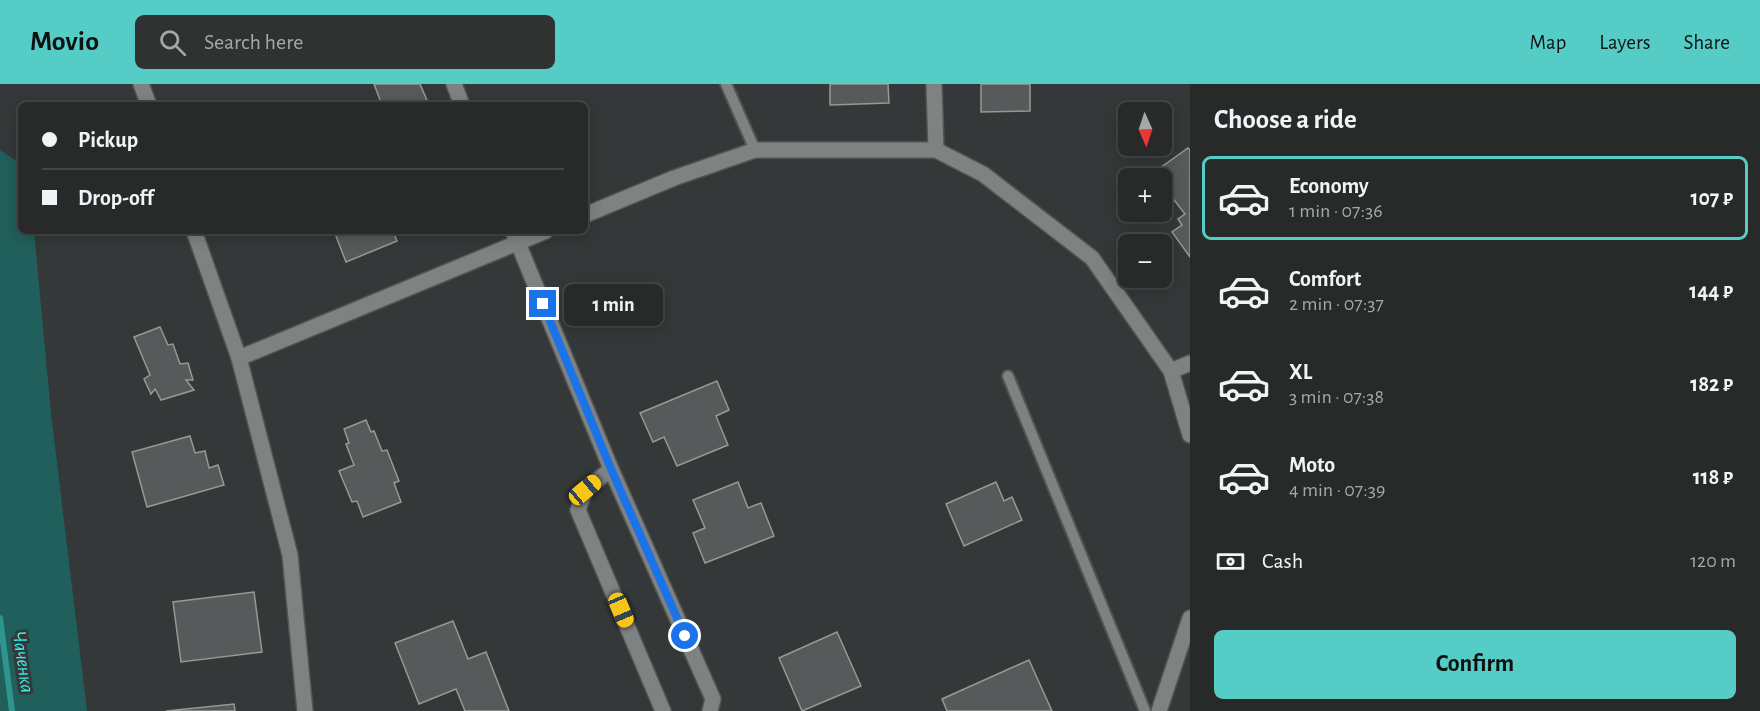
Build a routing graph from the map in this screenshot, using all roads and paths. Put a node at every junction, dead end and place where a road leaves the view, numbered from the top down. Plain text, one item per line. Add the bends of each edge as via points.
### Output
1 (141, 84) edge
2 (454, 84) edge
3 (726, 84) edge
4 (934, 84) edge
5 (148, 102) edge
6 (461, 102) edge
7 (755, 150) junction
8 (936, 150) junction
9 (588, 214) edge
10 (195, 234) edge
11 (530, 234) edge
12 (515, 237) edge
13 (239, 358) junction
14 (1190, 363) edge
15 (1171, 371) junction
16 (1008, 376) dead end
17 (1190, 435) edge
18 (611, 469) junction
19 (1190, 618) edge
20 (304, 711) edge
21 (663, 711) edge
22 (710, 711) edge
23 (1146, 711) edge
24 (1159, 711) edge

1 - 5 street
2 - 6 street
3 - 7 lane
4 - 8 street
7 - 8 street
7 - 9 street
8 - 15 street via 983,174 1092,258
10 - 13 street
11 - 12 street
12 - 13 street
12 - 18 street
13 - 20 street via 290,555
14 - 15 street
15 - 17 street
16 - 23 lane
18 - 21 street via 585,490 578,510
18 - 22 street via 713,699
19 - 24 street

